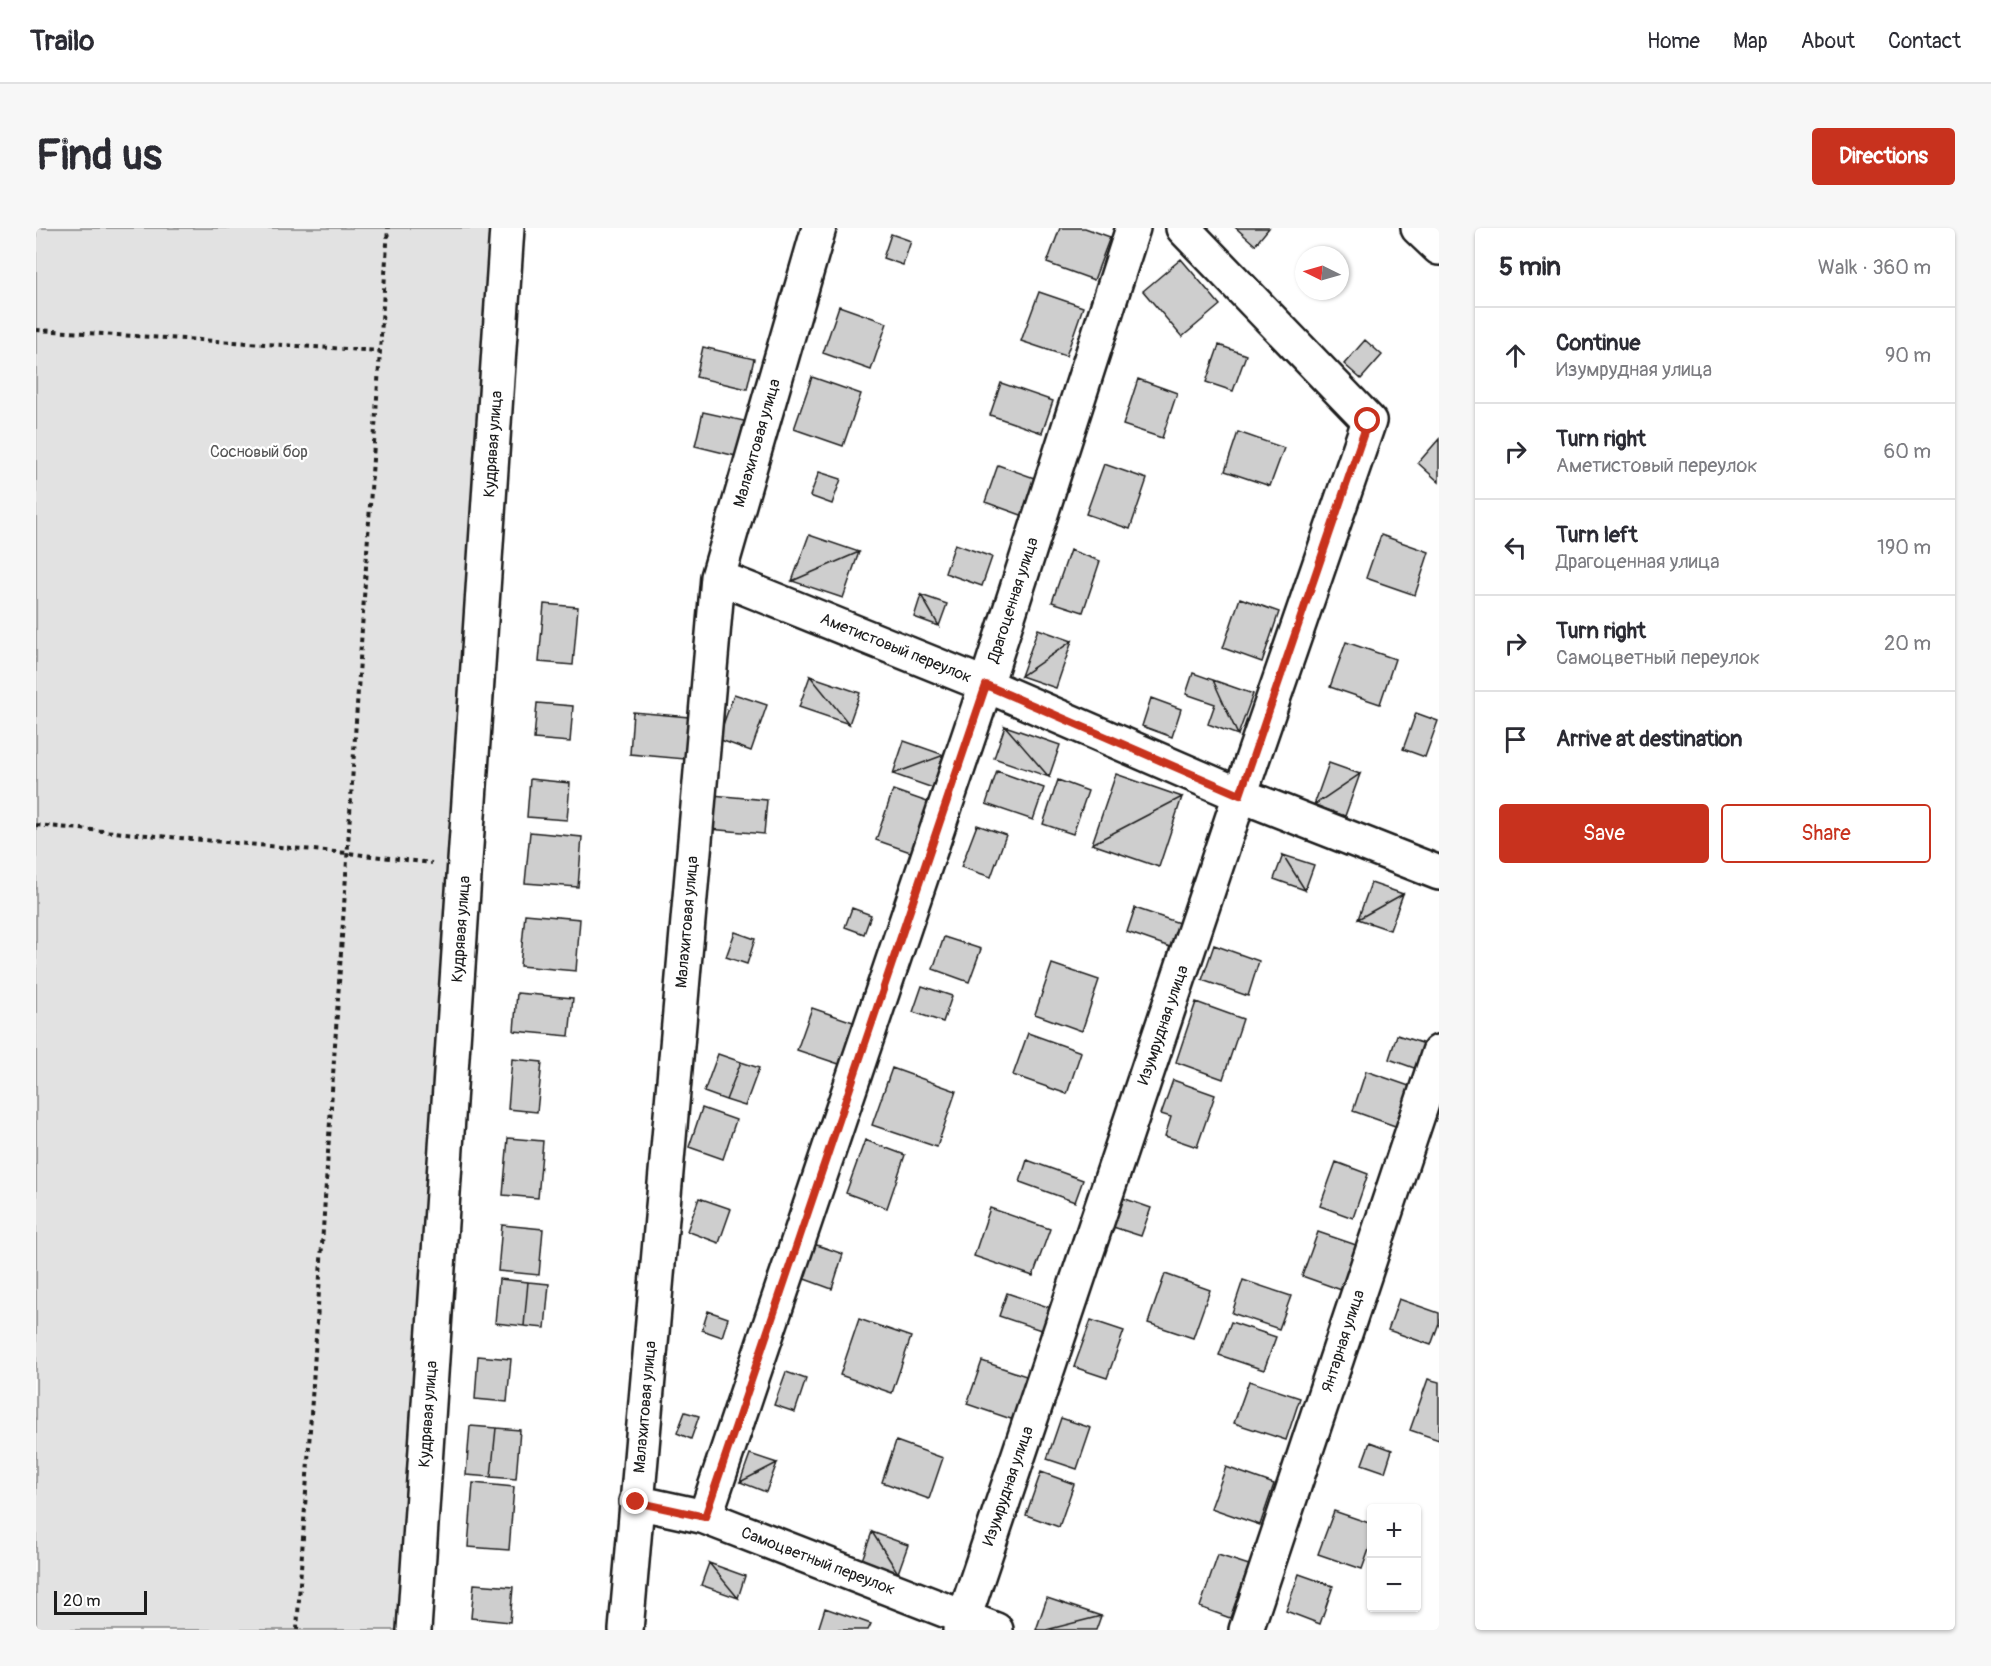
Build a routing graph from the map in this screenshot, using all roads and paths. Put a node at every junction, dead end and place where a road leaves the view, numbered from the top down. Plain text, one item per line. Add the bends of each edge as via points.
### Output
1 (388, 228) edge
2 (507, 228) edge
3 (819, 228) edge
4 (1134, 228) edge
5 (1183, 228) edge
6 (1418, 228) edge
7 (1439, 248) edge
8 (36, 330) edge
9 (380, 351) junction
10 (718, 577) junction
11 (986, 685) junction
12 (1240, 795) junction
13 (36, 825) edge
14 (347, 853) junction
15 (465, 867) junction
16 (1439, 873) edge
17 (1439, 1052) edge
18 (636, 1502) junction
19 (705, 1517) junction
20 (962, 1624) edge
21 (297, 1630) edge
22 (414, 1630) edge
23 (626, 1630) edge
24 (996, 1630) edge
25 (1246, 1630) edge

1 - 9 path
2 - 15 street, Кудрявая улица
3 - 10 street, Малахитовая улица
4 - 11 street, Драгоценная улица
5 - 12 street, Изумрудная улица via 1368,421
6 - 7 street
8 - 9 path
9 - 14 path
10 - 11 street, Аметистовый переулок
10 - 18 street, Малахитовая улица
11 - 12 street, Аметистовый переулок
11 - 19 street, Драгоценная улица
12 - 16 street, Аметистовый переулок
12 - 20 street, Изумрудная улица
13 - 14 path
14 - 15 path
14 - 21 path
15 - 22 street, Кудрявая улица
17 - 25 street, Янтарная улица
18 - 19 street, Самоцветный переулок
18 - 23 street, Малахитовая улица
19 - 20 street, Самоцветный переулок
20 - 24 street, Самоцветный переулок

